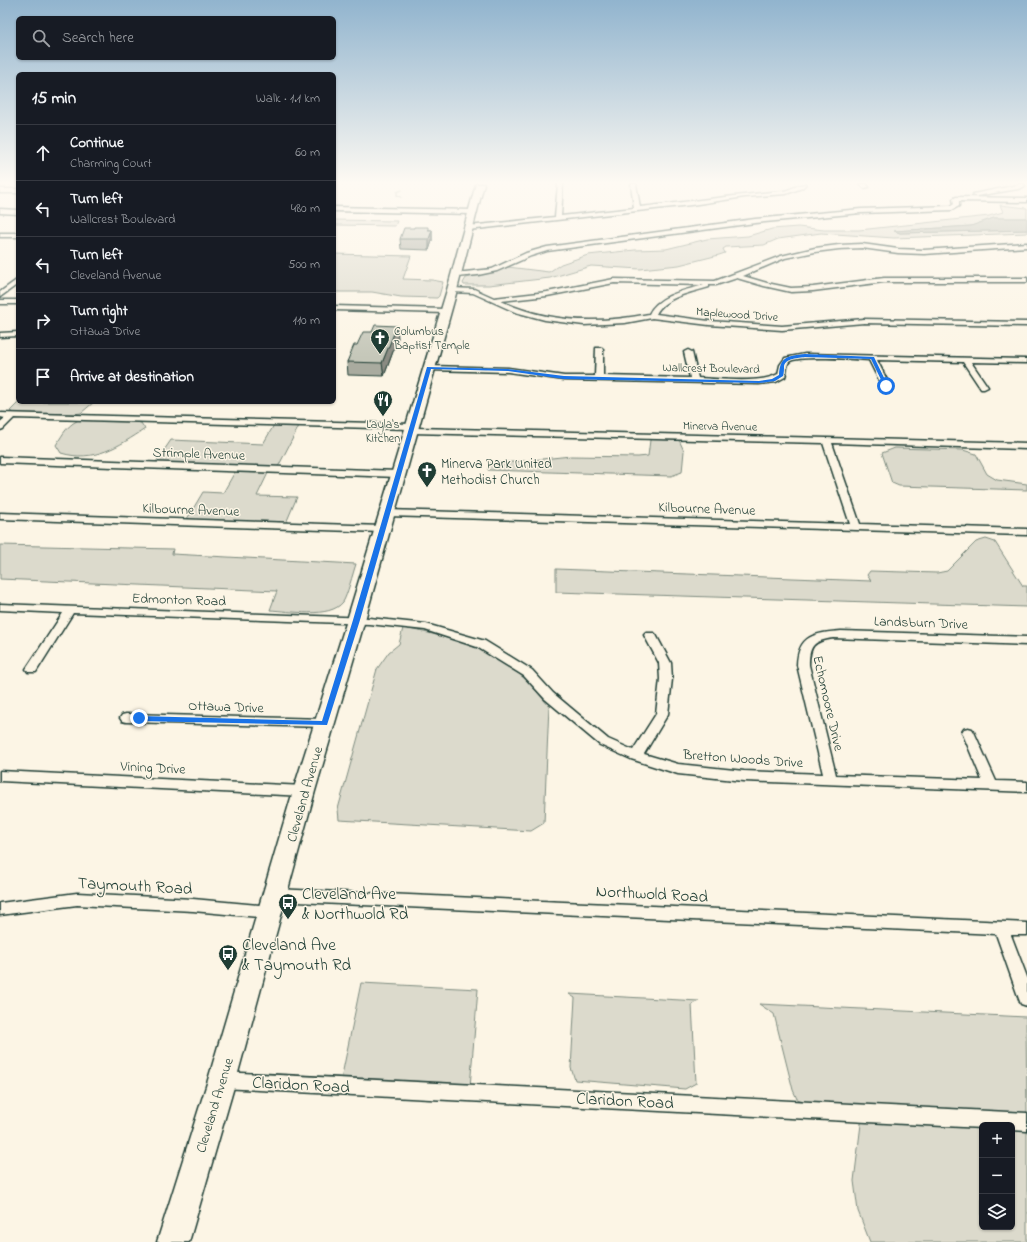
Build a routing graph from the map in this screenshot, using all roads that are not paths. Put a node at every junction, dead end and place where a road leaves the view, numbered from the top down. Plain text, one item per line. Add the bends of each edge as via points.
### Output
1 (464, 242) edge
2 (599, 242) edge
3 (1027, 245) edge
4 (456, 275) junction
5 (737, 276) junction
6 (1027, 280) edge
7 (647, 282) junction
8 (16, 283) edge
9 (716, 283) junction
10 (452, 290) junction
11 (689, 292) junction
12 (0, 295) edge
13 (492, 300) junction
14 (0, 302) edge
15 (16, 302) edge
16 (336, 308) edge
17 (446, 311) junction
18 (652, 316) junction
19 (1027, 324) edge
20 (16, 334) edge
21 (0, 335) edge
22 (599, 350) dead end
23 (688, 352) dead end
24 (872, 358) junction
25 (966, 360) junction
26 (1027, 361) edge
27 (429, 368) junction
28 (599, 378) junction
29 (695, 381) junction
30 (984, 387) dead end
31 (887, 388) dead end
32 (0, 415) edge
33 (11, 416) junction
34 (0, 427) edge
35 (412, 429) junction
36 (826, 440) junction
37 (1027, 446) edge
38 (0, 460) edge
39 (398, 474) junction
40 (387, 513) junction
41 (0, 516) edge
42 (856, 527) junction
43 (382, 528) junction
44 (1027, 532) edge
45 (0, 607) edge
46 (70, 610) junction
47 (356, 620) junction
48 (650, 635) dead end
49 (815, 639) joint
50 (1027, 641) edge
51 (32, 668) dead end
52 (126, 718) dead end
53 (324, 724) junction
54 (968, 732) dead end
55 (636, 756) junction
56 (0, 776) edge
57 (831, 779) junction
58 (991, 785) junction
59 (1027, 787) edge
60 (304, 791) junction
61 (272, 904) junction
62 (0, 909) edge
63 (1001, 928) junction
64 (1027, 929) edge
65 (1027, 999) edge
66 (222, 1080) junction
67 (1027, 1122) edge
68 (173, 1242) edge

1 - 4 main road, Cleveland Avenue
2 - 4 street via 533,252 487,272
3 - 5 street via 924,252 862,246 839,247 783,257
4 - 10 main road, Cleveland Avenue
5 - 6 street via 791,290 884,280
5 - 9 street
7 - 9 street
7 - 11 street
7 - 13 street via 614,281 547,294
8 - 12 street
9 - 11 street
10 - 13 street, Maplewood Drive via 474,291
10 - 17 main road, Cleveland Avenue
11 - 18 street via 663,302
13 - 18 street, Maplewood Drive via 517,311 584,322 625,321
14 - 15 street
16 - 17 street
17 - 27 main road, Cleveland Avenue
18 - 19 street, Maplewood Drive via 782,328 864,321
20 - 21 street
22 - 28 street
23 - 29 street
24 - 25 street, Wallcrest Boulevard
24 - 29 street, Wallcrest Boulevard via 794,357 782,364 782,375 773,380
24 - 31 street
25 - 26 street, Wallcrest Boulevard
25 - 30 street
27 - 28 street, Wallcrest Boulevard via 508,370 557,377
27 - 35 main road, Cleveland Avenue
28 - 29 street, Wallcrest Boulevard
32 - 33 street, Minerva Avenue
33 - 34 street
33 - 35 street, Minerva Avenue
35 - 36 street, Minerva Avenue
35 - 39 main road, Cleveland Avenue
36 - 37 street, Minerva Avenue
36 - 42 street
38 - 39 street, Strimple Avenue
39 - 40 main road, Cleveland Avenue
40 - 42 street, Kilbourne Avenue
40 - 43 main road, Cleveland Avenue
41 - 43 street, Kilbourne Avenue
42 - 44 street, Kilbourne Avenue
43 - 47 main road, Cleveland Avenue
45 - 46 street, Edmonton Road
46 - 47 street, Edmonton Road
46 - 51 street
47 - 53 main road, Cleveland Avenue
47 - 55 street, Bretton Woods Drive via 426,627 481,644 528,673 549,696 604,742
48 - 55 street via 665,664 662,714
49 - 50 street, Landsburn Drive via 840,634
49 - 57 street, Echomoore Drive via 802,653 803,665
52 - 53 street, Ottawa Drive
53 - 60 main road, Cleveland Avenue
54 - 58 street
55 - 57 street, Bretton Woods Drive via 678,769 744,776
56 - 60 street, Vining Drive
57 - 58 street, Bretton Woods Drive
58 - 59 street, Bretton Woods Drive
60 - 61 main road, Cleveland Avenue
61 - 62 street, Taymouth Road via 192,905 77,899
61 - 63 street, Northwold Road
61 - 66 main road, Cleveland Avenue
63 - 64 street, Northwold Road
63 - 65 street
66 - 67 street, Claridon Road
66 - 68 main road, Cleveland Avenue

